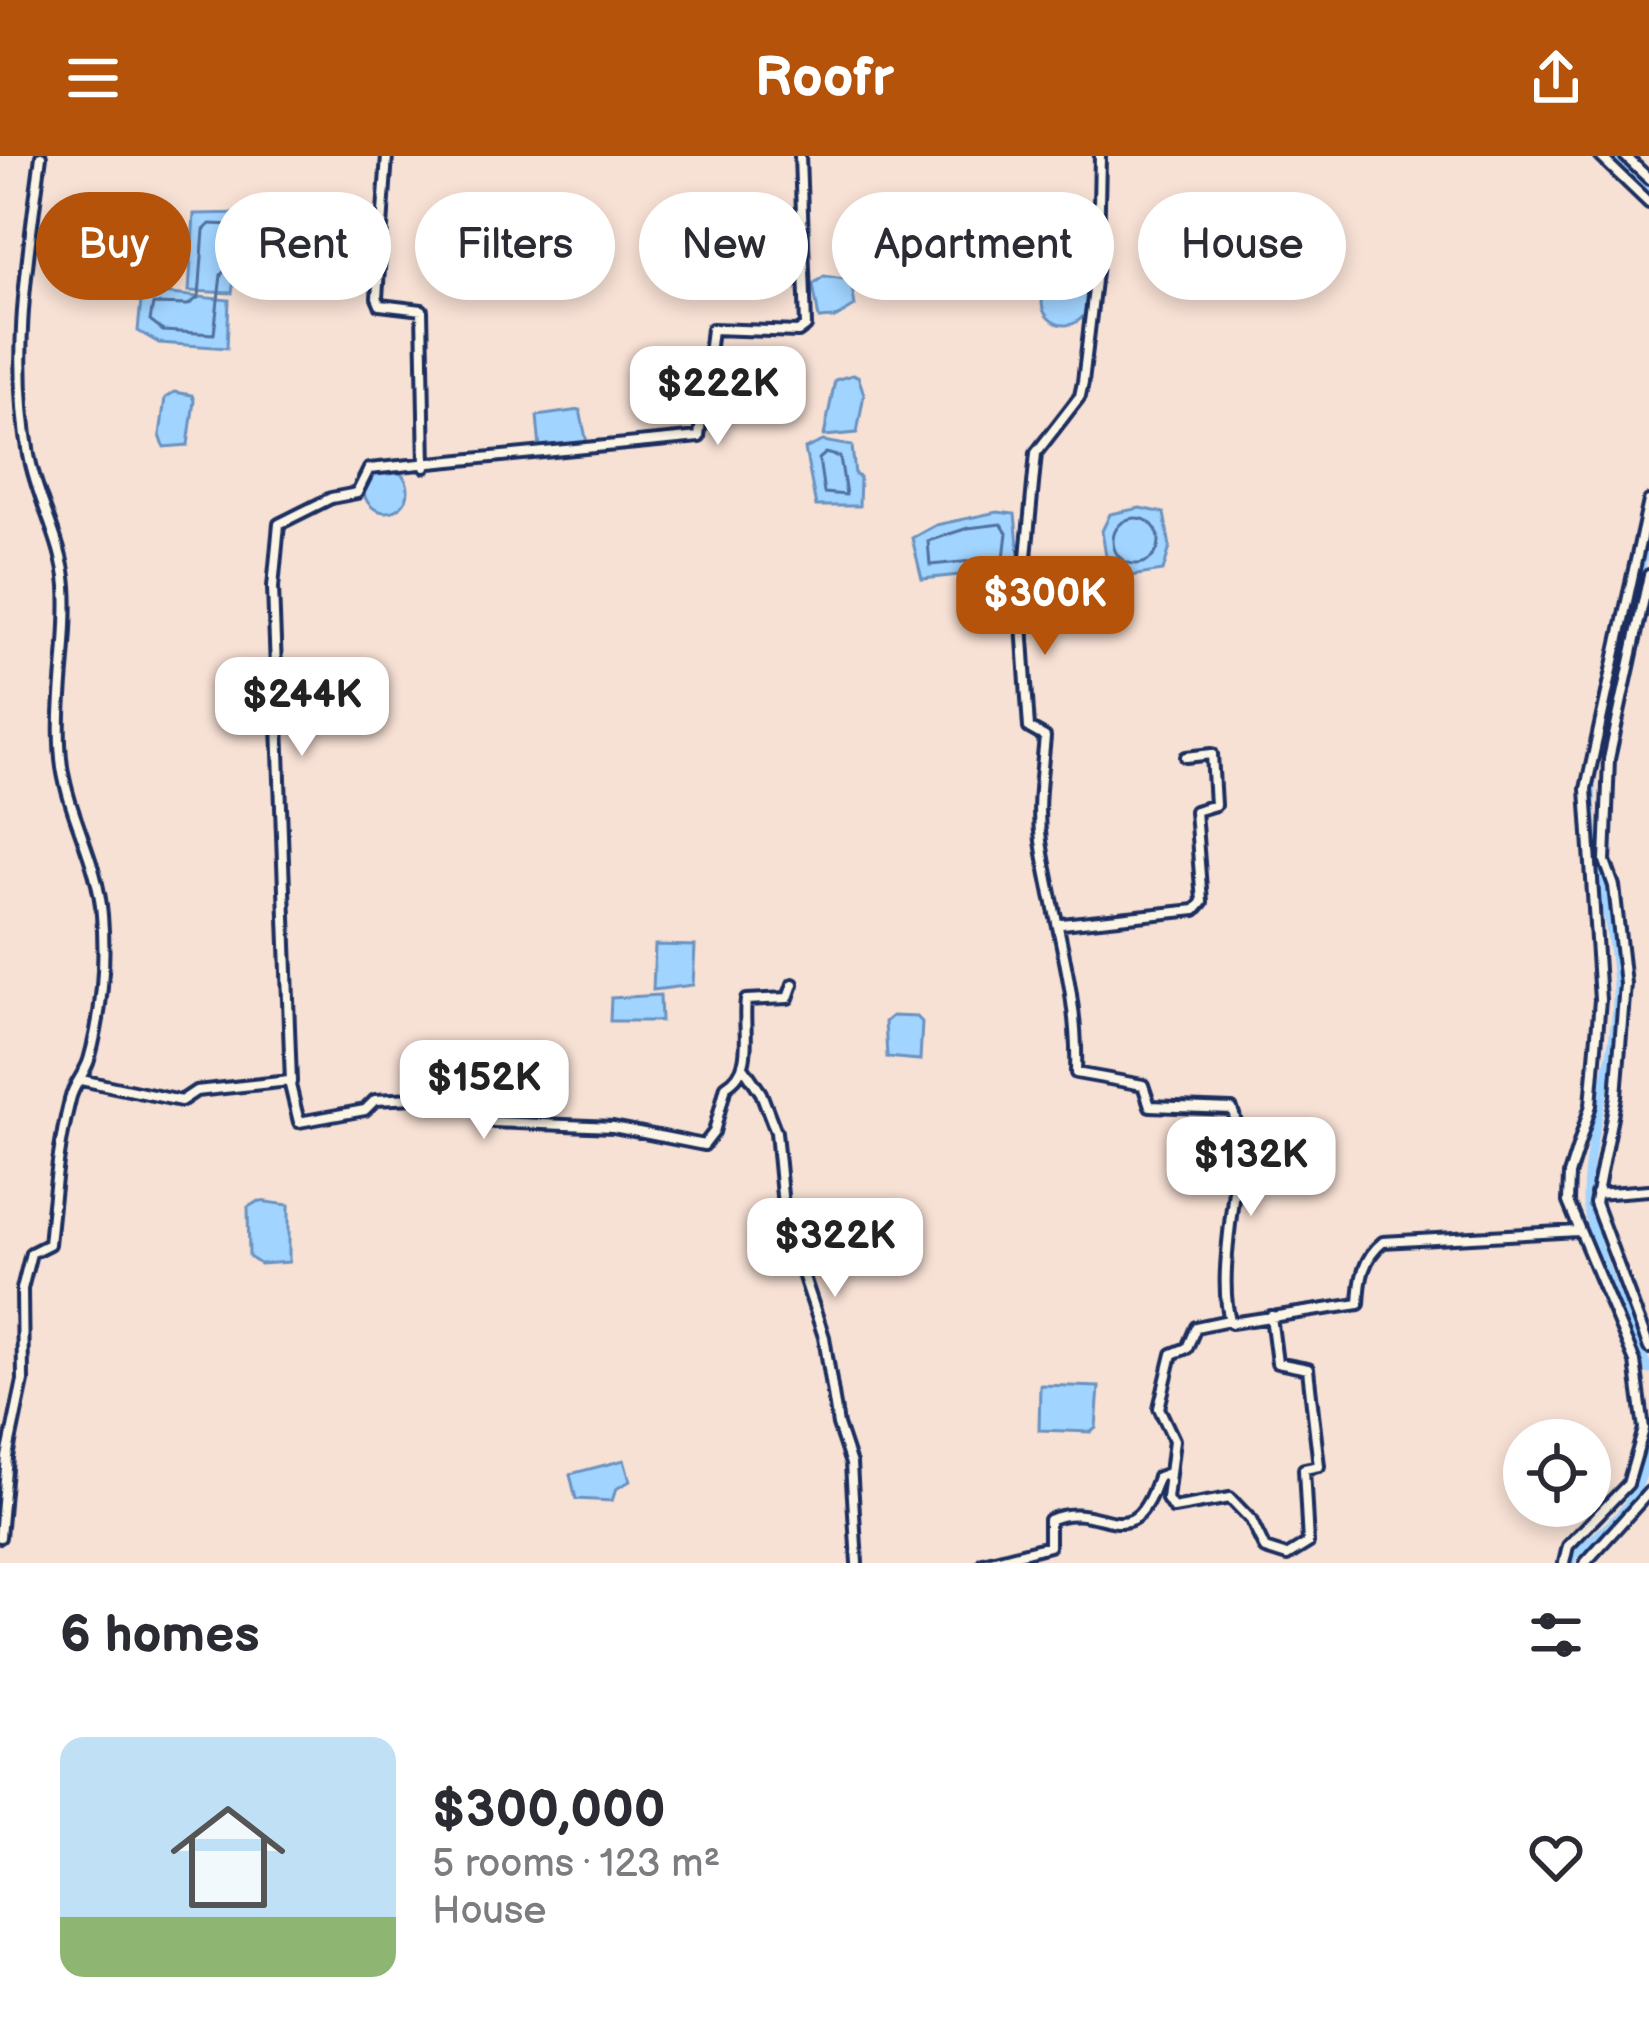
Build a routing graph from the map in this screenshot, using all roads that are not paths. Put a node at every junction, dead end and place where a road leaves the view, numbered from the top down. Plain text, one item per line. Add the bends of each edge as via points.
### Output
1 (41, 156) edge
2 (387, 156) edge
3 (800, 156) edge
4 (1100, 156) edge
5 (1600, 156) edge
6 (1625, 156) edge
7 (1649, 179) edge
8 (1649, 203) edge
9 (425, 467) junction
10 (1649, 501) edge
11 (1649, 575) edge
12 (1186, 758) dead end
13 (1062, 924) junction
14 (793, 984) dead end
15 (743, 1067) junction
16 (81, 1080) junction
17 (292, 1082) junction
18 (1649, 1190) edge
19 (1596, 1194) junction
20 (1578, 1231) junction
21 (1271, 1316) junction
22 (1228, 1320) junction
23 (1649, 1348) edge
24 (1169, 1473) junction
25 (1649, 1492) edge
26 (1, 1530) edge
27 (857, 1563) edge
28 (982, 1563) edge
29 (1564, 1563) edge
30 (1585, 1563) edge

1 - 16 street via 20,291 24,413 65,580 62,768 94,857 103,916 102,992
2 - 9 street via 377,298 422,310
3 - 9 street via 806,326 712,329 699,437
4 - 13 street via 1083,382 1036,453 1021,609 1029,728 1046,737 1042,842
5 - 8 street
6 - 7 street
9 - 17 street via 369,469 357,493 279,524 273,587
10 - 20 street via 1586,789 1600,1000 1591,1105 1569,1175
11 - 19 street via 1609,760 1605,861 1625,984 1616,1096
12 - 13 street via 1212,754 1215,805 1195,811 1202,902 1195,910
13 - 22 street via 1078,1078 1143,1084 1150,1106 1236,1115
14 - 15 street via 788,998 746,1000
15 - 17 street via 725,1086 714,1132 701,1145 613,1127 494,1122 471,1096 375,1100 365,1110 297,1121
15 - 27 street via 776,1132 784,1217 824,1337 851,1464
16 - 17 street via 182,1101 196,1090
16 - 26 street via 59,1144 49,1244 31,1253 22,1289 23,1381
18 - 19 street
19 - 23 street via 1608,1249
20 - 21 street via 1383,1242 1365,1266 1359,1304
20 - 29 street via 1635,1362 1643,1429 1628,1484 1568,1546
21 - 22 street
21 - 24 street via 1277,1363 1308,1369 1319,1466 1304,1468 1308,1543 1287,1556 1265,1549 1230,1498 1168,1507
22 - 24 street via 1196,1327 1186,1348 1172,1354 1159,1408 1173,1433
24 - 28 street via 1158,1477 1154,1497 1134,1521 1114,1525 1063,1513 1049,1520 1049,1546
25 - 30 street

